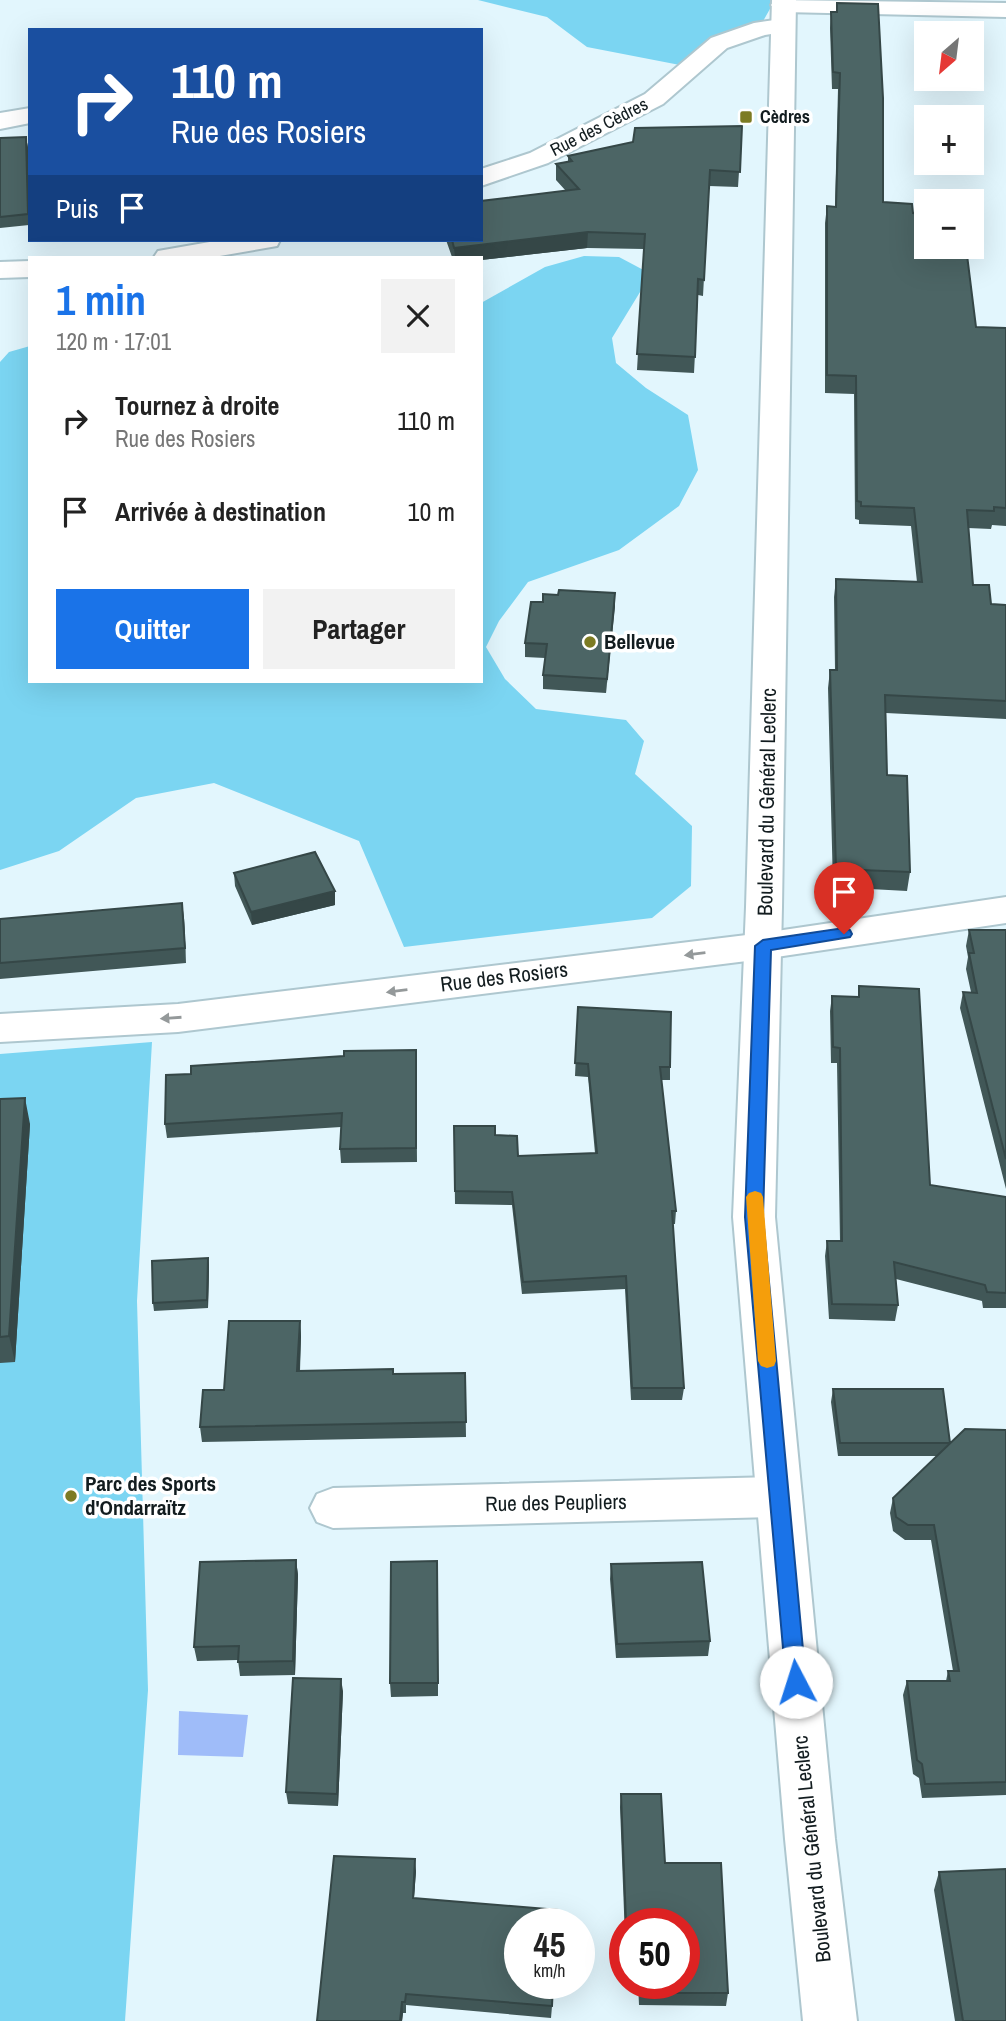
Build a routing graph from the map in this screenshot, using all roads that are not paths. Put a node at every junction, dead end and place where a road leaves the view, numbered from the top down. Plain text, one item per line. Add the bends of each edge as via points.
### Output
1 (783, 10) edge
2 (1006, 10) edge
3 (28, 115) edge
4 (0, 121) edge
5 (483, 177) edge
6 (255, 242) edge
7 (174, 256) edge
8 (28, 269) edge
9 (0, 271) edge
10 (1006, 910) edge
11 (763, 946) junction
12 (0, 1028) edge
13 (779, 1497) junction
14 (333, 1508) dead end
15 (830, 2021) edge

1 - 2 main road, Rue des Cèdres
1 - 5 main road, Rue des Cèdres via 762,28 719,43 654,99 539,158
1 - 11 main road, Boulevard du Général Leclerc
3 - 4 main road
6 - 7 main road
8 - 9 main road
10 - 11 main road, Rue des Rosiers
11 -> 12 main road, Rue des Rosiers via 178,1017
11 - 13 main road, Boulevard du Général Leclerc via 754,1217
13 - 14 main road, Rue des Peupliers
13 - 15 main road, Boulevard du Général Leclerc

